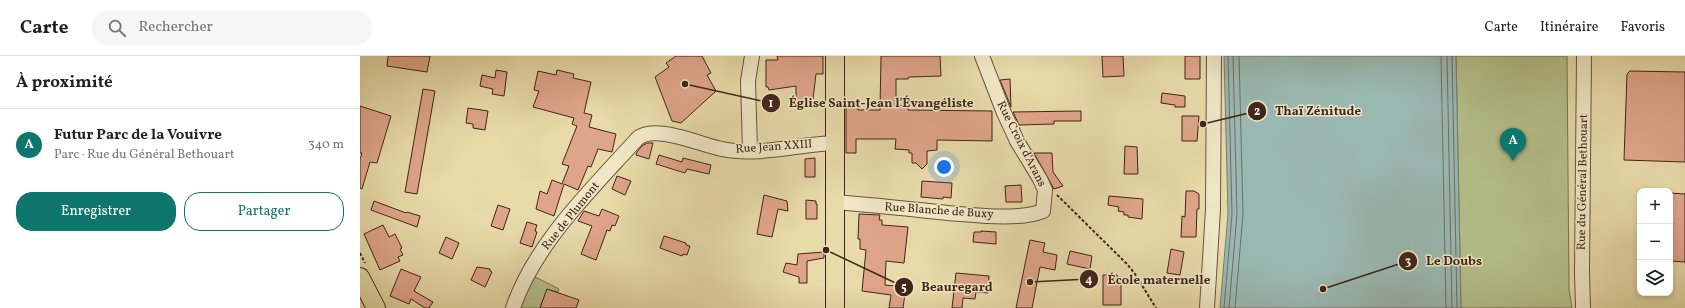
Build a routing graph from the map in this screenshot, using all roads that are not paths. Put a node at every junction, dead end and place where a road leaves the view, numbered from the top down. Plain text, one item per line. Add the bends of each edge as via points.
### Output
1 (752, 56) edge
2 (835, 56) edge
3 (982, 56) edge
4 (1214, 56) edge
5 (1584, 56) edge
6 (643, 134) joint
7 (835, 143) junction
8 (750, 151) junction
9 (835, 202) junction
10 (1043, 211) joint
11 (360, 277) edge
12 (376, 308) edge
13 (513, 308) edge
14 (835, 308) edge
15 (1207, 308) edge
16 (1583, 308) edge

1 - 8 street via 748,81
2 - 7 main road
3 - 10 street, Rue Croix d'Arans via 1017,141 1045,190
4 - 15 street via 1213,209
5 - 16 street, Rue du Général Bethouart
6 - 8 street, Rue Jean XXIII via 656,132 722,150
6 - 13 street, Rue de Plumont via 563,223 532,268
7 - 8 street, Rue Jean XXIII
7 - 9 main road
9 - 10 street, Rue Blanche de Buxy via 979,216 1036,214
9 - 14 main road
11 - 12 main road

